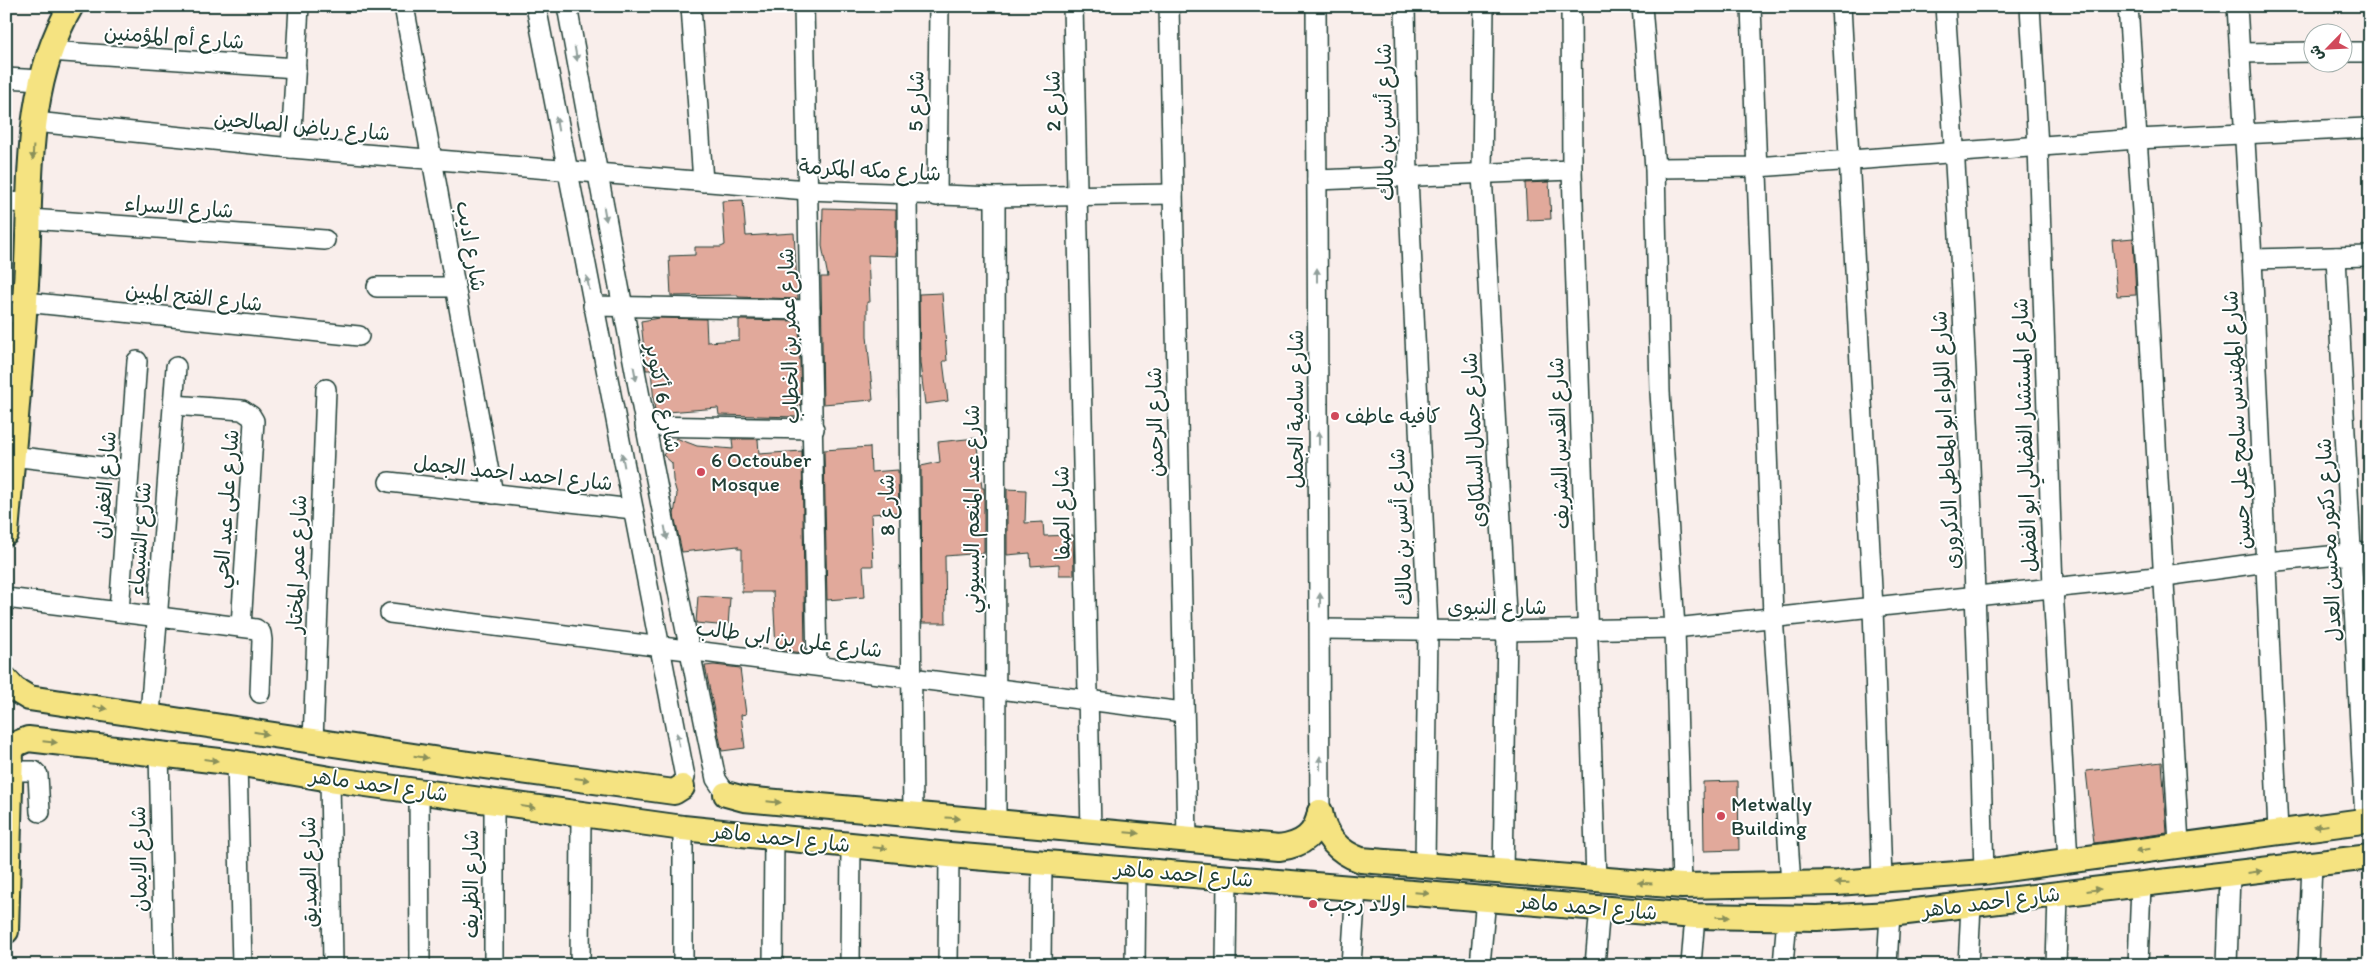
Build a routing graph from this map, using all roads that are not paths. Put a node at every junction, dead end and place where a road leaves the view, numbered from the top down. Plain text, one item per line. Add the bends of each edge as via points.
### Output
1 (71, 6) edge
2 (299, 6) edge
3 (404, 6) edge
4 (536, 6) edge
5 (567, 6) edge
6 (691, 6) edge
7 (804, 6) edge
8 (939, 6) edge
9 (1073, 6) edge
10 (1168, 6) edge
11 (1316, 6) edge
12 (1405, 6) edge
13 (1484, 6) edge
14 (1571, 6) edge
15 (1642, 6) edge
16 (1751, 6) edge
17 (1841, 6) edge
18 (1945, 6) edge
19 (2030, 6) edge
20 (2128, 6) edge
21 (2237, 6) edge
22 (50, 51) junction
23 (2304, 52) edge
24 (2354, 52) edge
25 (2370, 52) edge
26 (2240, 53) junction
27 (296, 68) junction
28 (6, 78) edge
29 (41, 80) junction
30 (35, 122) junction
31 (2366, 128) dead end
32 (2244, 134) junction
33 (2137, 139) junction
34 (2038, 147) junction
35 (291, 148) junction
36 (1955, 152) junction
37 (433, 160) junction
38 (1850, 161) junction
39 (1757, 167) junction
40 (1655, 168) junction
41 (1572, 170) junction
42 (566, 171) junction
43 (598, 174) junction
44 (1482, 174) junction
45 (1408, 177) junction
46 (1317, 180) junction
47 (703, 182) junction
48 (807, 190) junction
49 (1173, 194) junction
50 (907, 195) junction
51 (937, 196) junction
52 (1078, 196) junction
53 (995, 197) junction
54 (6, 202) edge
55 (30, 211) junction
56 (325, 240) dead end
57 (2370, 256) edge
58 (2336, 257) junction
59 (2252, 259) junction
60 (377, 287) dead end
61 (455, 288) junction
62 (593, 306) junction
63 (622, 306) junction
64 (18, 309) edge
65 (810, 310) junction
66 (359, 336) dead end
67 (137, 361) dead end
68 (176, 367) dead end
69 (326, 389) dead end
70 (173, 405) junction
71 (645, 426) junction
72 (814, 429) junction
73 (11, 442) edge
74 (129, 470) junction
75 (389, 482) dead end
76 (494, 494) junction
77 (633, 509) junction
78 (6, 533) edge
79 (2361, 553) edge
80 (2267, 562) junction
81 (2165, 576) junction
82 (2053, 588) junction
83 (1976, 596) junction
84 (6, 598) edge
85 (1873, 608) junction
86 (119, 612) junction
87 (390, 613) dead end
88 (1773, 616) junction
89 (157, 617) junction
90 (241, 626) junction
91 (1675, 628) junction
92 (1320, 629) junction
93 (1588, 629) junction
94 (1428, 630) junction
95 (1507, 631) junction
96 (660, 646) junction
97 (689, 650) junction
98 (817, 665) junction
99 (912, 677) junction
100 (6, 680) edge
101 (995, 688) junction
102 (260, 693) dead end
103 (1088, 700) junction
104 (1183, 712) junction
105 (150, 715) junction
106 (313, 741) junction
107 (159, 753) junction
108 (11, 763) junction
109 (237, 763) junction
110 (330, 779) junction
111 (682, 787) joint
112 (419, 791) junction
113 (726, 794) joint
114 (494, 802) junction
115 (40, 812) dead end
116 (1320, 812) junction
117 (581, 814) junction
118 (913, 816) junction
119 (2367, 820) edge
120 (996, 821) junction
121 (683, 828) junction
122 (1091, 830) junction
123 (2278, 831) junction
124 (774, 837) junction
125 (1187, 838) junction
126 (2179, 844) junction
127 (851, 845) junction
128 (1279, 848) junction
129 (949, 855) junction
130 (2370, 857) edge
131 (2068, 861) junction
132 (1042, 863) junction
133 (2312, 864) junction
134 (1425, 865) junction
135 (1136, 870) junction
136 (1503, 872) junction
137 (1984, 872) junction
138 (2230, 874) junction
139 (1227, 878) junction
140 (1927, 878) junction
141 (1596, 879) junction
142 (1882, 881) junction
143 (1277, 882) junction
144 (1791, 884) junction
145 (2141, 885) junction
146 (1682, 886) junction
147 (1356, 888) junction
148 (2058, 895) junction
149 (1486, 898) junction
150 (1971, 906) junction
151 (1600, 907) junction
152 (1930, 910) junction
153 (1890, 914) junction
154 (1694, 916) junction
155 (1786, 918) junction
156 (6, 931) edge
157 (164, 965) edge
158 (242, 965) edge
159 (333, 965) edge
160 (420, 965) edge
161 (494, 965) edge
162 (580, 965) edge
163 (683, 965) edge
164 (773, 965) edge
165 (850, 965) edge
166 (948, 965) edge
167 (1041, 965) edge
168 (1135, 965) edge
169 (1226, 965) edge
170 (1351, 965) edge
171 (1480, 965) edge
172 (1595, 965) edge
173 (1691, 965) edge
174 (1783, 965) edge
175 (1888, 965) edge
176 (1968, 965) edge
177 (2056, 965) edge
178 (2138, 965) edge
179 (2227, 965) edge
180 (2308, 965) edge

1 - 22 main road
2 - 27 street
3 - 37 street, شارع اديب
42 -> 4 street
5 -> 43 street, شارع 6 أكتوبر
6 - 47 street
7 - 48 street, شارع عمر بن الخطاب
8 - 51 street, شارع 5
9 - 52 street, شارع 2
10 - 49 street, شارع الرحمن
11 - 46 street, شارع سامية الجمل
12 - 45 street, شارع أنس بن مالك
13 - 44 street, شارع جمال السلكاوى
14 - 41 street, شارع القدس الشريف
15 - 40 street
16 - 39 street
17 - 38 street
18 - 36 street, شارع اللواء ابو المعاطى الدكرورى
19 - 34 street, شارع المستشار الفضالي ابو الفضل
20 - 33 street
21 - 26 street, شارع المهندس سامح على حسن
22 - 27 street, شارع أم المؤمنين
22 - 29 main road
23 - 26 street
24 - 25 street
26 - 32 street, شارع المهندس سامح على حسن
27 - 35 street
28 - 29 street
29 - 30 main road
30 - 35 street, شارع رياض الصالحين
30 -> 55 main road
31 - 32 street
32 - 33 street
32 - 59 street, شارع المهندس سامح على حسن
33 - 34 street
33 - 81 street
34 - 36 street
34 - 82 street, شارع المستشار الفضالي ابو الفضل
35 - 37 street, شارع رياض الصالحين
36 - 38 street
36 - 83 street, شارع اللواء ابو المعاطى الدكرورى
37 - 42 street, شارع رياض الصالحين
37 - 61 street, شارع اديب
38 - 39 street
38 - 85 street
39 - 40 street
39 - 88 street
40 - 91 street via 1660,392
41 - 44 street
41 - 93 street, شارع القدس الشريف
42 - 43 street, شارع مكه المكرمة
62 -> 42 street
43 - 47 street, شارع مكه المكرمة
43 -> 63 street, شارع 6 أكتوبر
44 - 45 street
44 - 95 street, شارع جمال السلكاوى
45 - 46 street
45 - 94 street, شارع أنس بن مالك
92 -> 46 street, شارع سامية الجمل
47 - 48 street, شارع مكه المكرمة
48 - 50 street, شارع مكه المكرمة
48 - 65 street, شارع عمر بن الخطاب
49 - 52 street, شارع مكه المكرمة
49 - 104 street, شارع الرحمن
50 - 51 street, شارع مكه المكرمة
50 - 99 street, شارع 8
51 - 53 street, شارع مكه المكرمة
52 - 53 street, شارع مكه المكرمة
52 - 103 street, شارع الصفا
53 - 101 street, شارع عبد المنعم البسيوني
54 - 55 street, شارع الاسراء
55 - 56 street, شارع الاسراء
55 - 64 main road
57 - 58 street
58 - 59 street
58 - 79 street, شارع دكتور محسن العدل
59 - 80 street, شارع المهندس سامح على حسن
60 - 61 street
61 - 76 street, شارع اديب
62 - 63 street
77 -> 62 street
63 - 65 street
63 -> 71 street, شارع 6 أكتوبر
64 - 66 street, شارع الفتح المبين
64 - 73 main road
65 - 72 street, شارع عمر بن الخطاب
67 - 74 street, شارع الغفران
68 - 70 street, شارع الشيماء
69 - 106 street, شارع عمر المختار
70 - 89 street, شارع الشيماء
70 - 90 street, شارع على عبد الحي via 242,410 254,421
71 - 72 street
71 -> 97 street, شارع 6 أكتوبر
72 - 98 street, شارع عمر بن الخطاب
73 - 74 street
73 - 78 main road
74 - 86 street, شارع الغفران
75 - 76 street, شارع احمد احمد الجمل
76 - 77 street, شارع احمد احمد الجمل
77 - 96 street
79 - 80 street, شارع النبوى
79 - 119 street, شارع دكتور محسن العدل
80 - 81 street, شارع النبوى
80 - 123 street, شارع المهندس سامح على حسن
81 - 82 street, شارع النبوى
81 - 126 street
82 - 83 street, شارع النبوى
82 - 131 street, شارع المستشار الفضالي ابو الفضل
83 - 85 street, شارع النبوى
83 - 137 street, شارع اللواء ابو المعاطى الدكرورى
84 - 86 street
85 - 88 street, شارع النبوى
85 - 142 street
86 - 89 street
87 - 96 street, شارع على بن ابى طالب
88 - 91 street, شارع النبوى
88 - 144 street
89 - 90 street
89 - 105 street, شارع الشيماء
90 - 102 street via 256,629 262,636
91 - 93 street, شارع النبوى
91 - 146 street
92 - 94 street, شارع النبوى
116 -> 92 street, شارع سامية الجمل
93 - 95 street, شارع النبوى
93 - 141 street, شارع القدس الشريف
94 - 95 street, شارع النبوى
94 - 134 street, شارع أنس بن مالك
95 - 136 street, شارع جمال السلكاوى
96 - 97 street, شارع على بن ابى طالب
111 -> 96 street via 685,777
97 - 98 street, شارع على بن ابى طالب
97 - 113 street, شارع 6 أكتوبر via 716,779
98 - 99 street, شارع على بن ابى طالب
99 - 101 street, شارع على بن ابى طالب
99 - 118 street, شارع 8
100 -> 105 main road, شارع احمد ماهر via 29,698
101 - 103 street, شارع على بن ابى طالب
101 - 120 street, شارع عبد المنعم البسيوني
103 - 104 street, شارع على بن ابى طالب
103 - 122 street, شارع الصفا
104 - 125 street, شارع الرحمن
105 -> 106 main road, شارع احمد ماهر
106 -> 111 main road, شارع احمد ماهر via 674,792
108 -> 107 main road, شارع احمد ماهر via 16,744 28,739
107 -> 109 main road, شارع احمد ماهر
107 - 157 street, شارع الايمان
108 - 115 street via 38,775
108 - 156 main road
109 - 110 main road, شارع احمد ماهر
109 - 158 street
110 - 112 main road, شارع احمد ماهر
110 - 159 street, شارع الصديق
112 - 114 main road, شارع احمد ماهر
112 - 160 street
113 -> 118 main road, شارع احمد ماهر via 744,799
114 -> 117 main road, شارع احمد ماهر
114 - 161 street, شارع الظريف
116 - 128 main road, شارع احمد ماهر via 1314,831 1308,838 1300,844
116 - 134 main road, شارع احمد ماهر via 1329,837 1351,856 1361,860
117 - 121 main road, شارع احمد ماهر
117 - 162 street
118 -> 120 main road, شارع احمد ماهر
119 -> 123 main road, شارع احمد ماهر
120 - 122 main road, شارع احمد ماهر
121 - 124 main road, شارع احمد ماهر
121 - 163 street
122 -> 125 main road, شارع احمد ماهر
123 - 126 main road, شارع احمد ماهر
124 - 127 main road, شارع احمد ماهر
124 - 164 street
125 - 128 main road, شارع احمد ماهر
126 -> 131 main road, شارع احمد ماهر
127 -> 129 main road, شارع احمد ماهر
127 - 165 street
128 - 143 main road
129 - 132 main road, شارع احمد ماهر
129 - 166 street
130 - 133 main road, شارع احمد ماهر
131 - 137 main road, شارع احمد ماهر
132 - 135 main road, شارع احمد ماهر
132 - 167 street
138 -> 133 main road, شارع احمد ماهر
133 - 180 street
134 - 136 main road, شارع احمد ماهر
135 - 139 main road, شارع احمد ماهر
135 - 168 street
136 - 141 main road, شارع احمد ماهر
137 - 140 main road, شارع احمد ماهر
138 - 145 main road, شارع احمد ماهر
138 - 179 street
139 - 143 main road, شارع احمد ماهر
139 - 169 street
140 - 142 main road, شارع احمد ماهر
140 - 152 main road
146 -> 141 main road, شارع احمد ماهر
142 -> 144 main road, شارع احمد ماهر
143 - 147 main road, شارع احمد ماهر
144 - 146 main road, شارع احمد ماهر
148 -> 145 main road, شارع احمد ماهر
145 - 178 street
147 -> 149 main road, شارع احمد ماهر
147 - 170 street
148 - 150 main road, شارع احمد ماهر
148 - 177 street
149 - 151 main road, شارع احمد ماهر
149 - 171 street
150 - 152 main road, شارع احمد ماهر
150 - 176 street
151 - 154 main road, شارع احمد ماهر
151 - 172 street
152 - 153 main road, شارع احمد ماهر
153 - 155 main road, شارع احمد ماهر
153 - 175 street
154 -> 155 main road, شارع احمد ماهر
154 - 173 street
155 - 174 street

